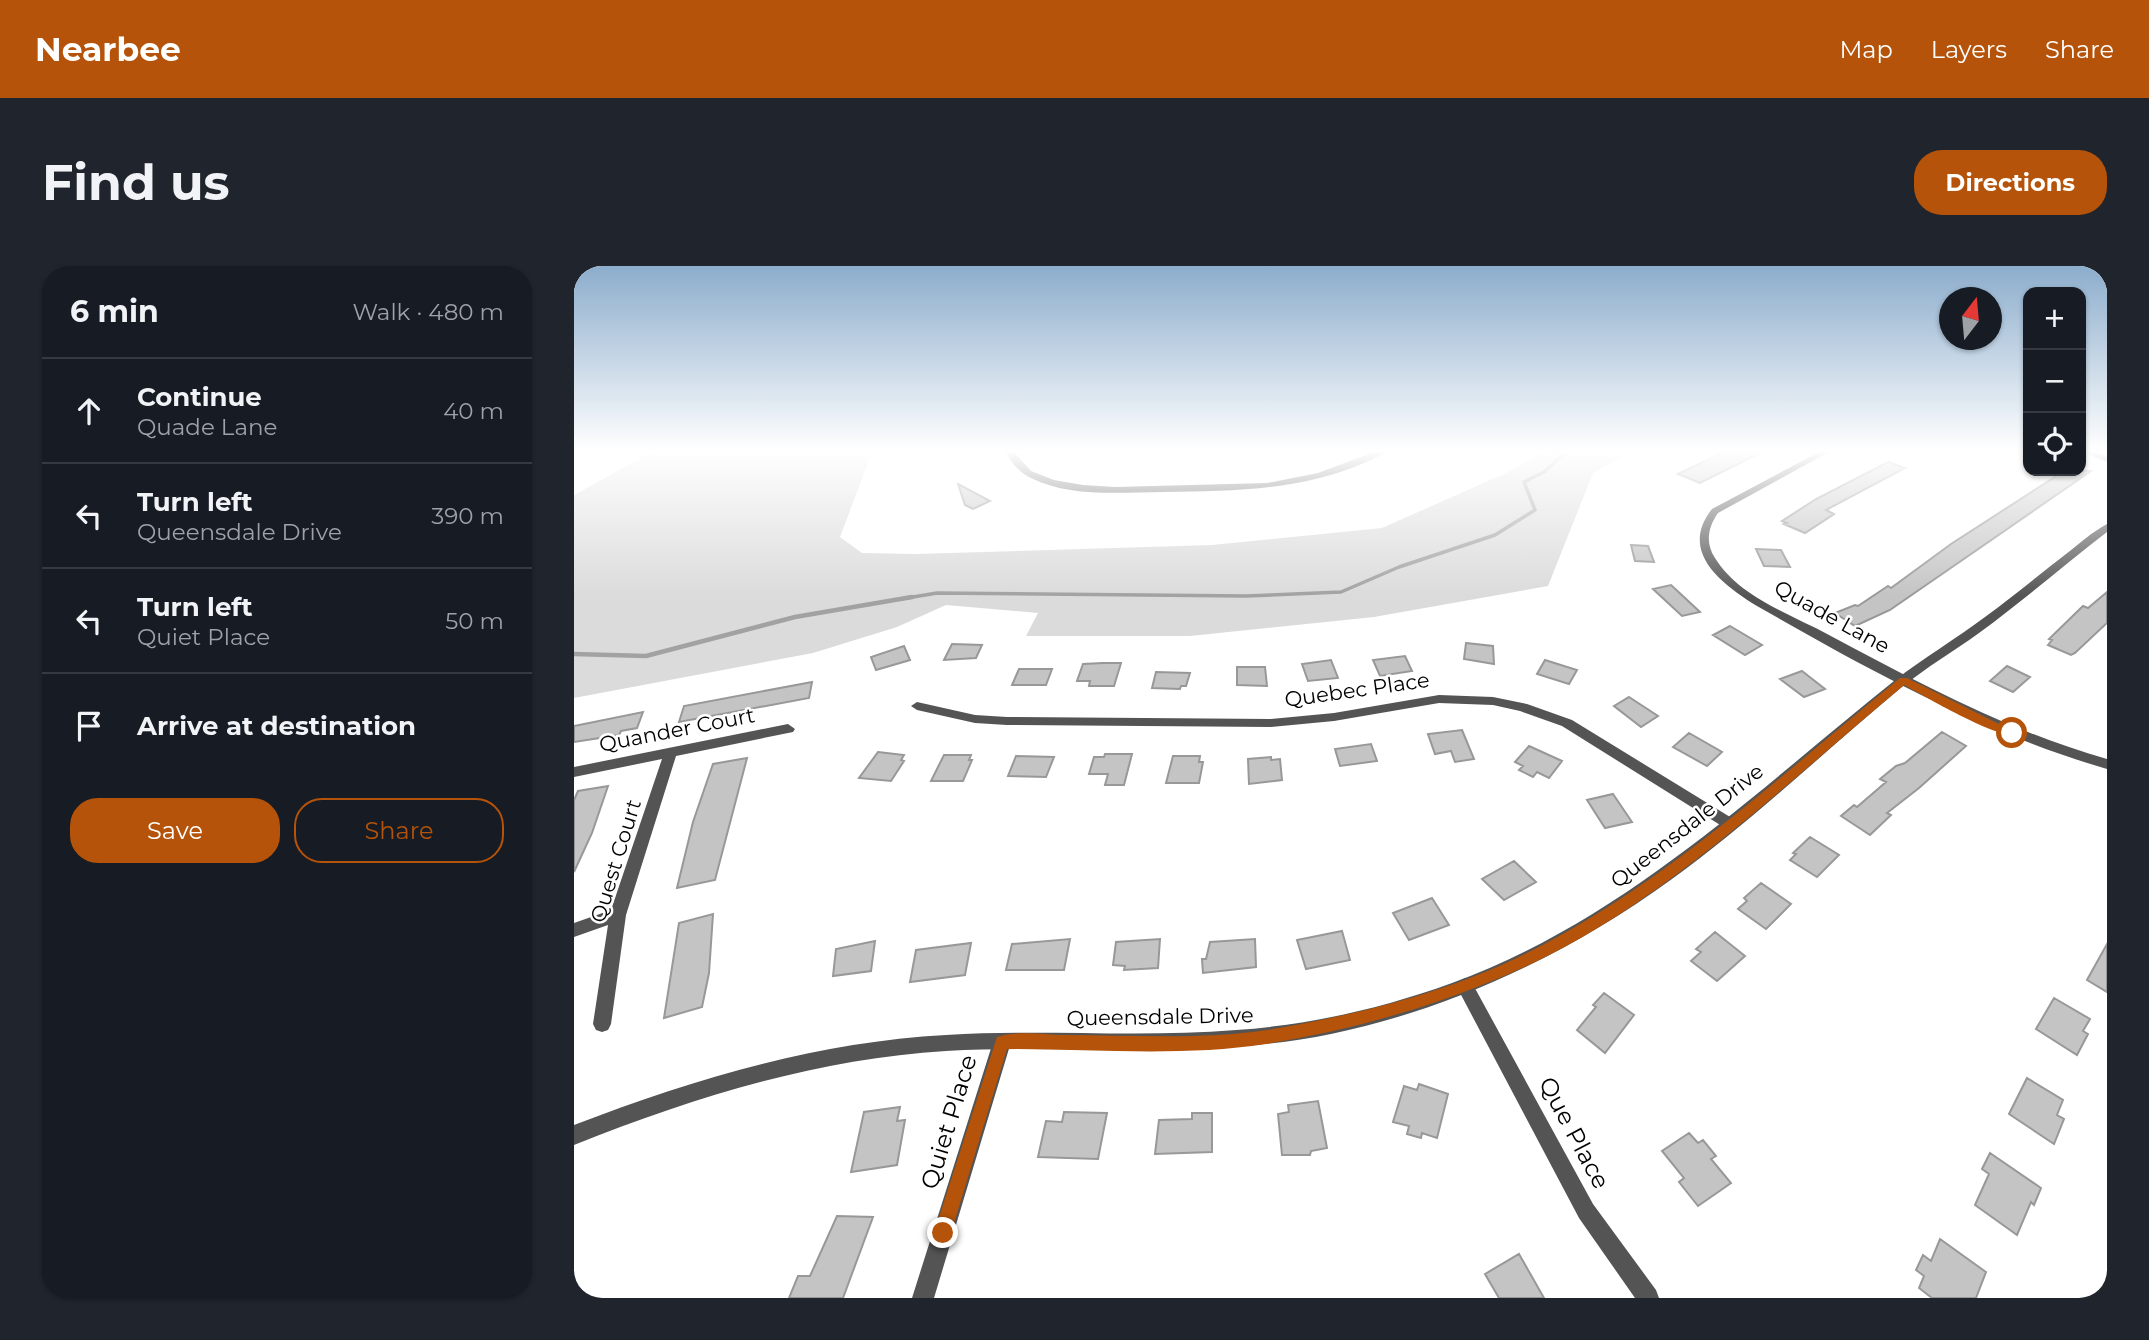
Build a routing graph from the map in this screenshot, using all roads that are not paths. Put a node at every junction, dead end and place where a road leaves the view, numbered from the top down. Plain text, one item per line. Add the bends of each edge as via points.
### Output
1 (1734, 500) edge
2 (2107, 527) edge
3 (1903, 680) junction
4 (918, 706) dead end
5 (788, 729) dead end
6 (671, 752) junction
7 (2107, 764) edge
8 (574, 772) edge
9 (1730, 824) junction
10 (618, 915) junction
11 (574, 930) edge
12 (1465, 986) junction
13 (602, 1024) dead end
14 (1002, 1042) junction
15 (574, 1135) edge
16 (923, 1298) edge
17 (1648, 1298) edge

1 - 3 street, Quade Lane via 1715,510 1704,529 1705,550 1718,570 1744,592
2 - 3 street, Queensdale Drive via 1983,625
3 - 7 street, Quade Lane via 1968,715 2054,750
3 - 9 street, Queensdale Drive
4 - 9 street, Quebec Place via 1007,721 1258,723 1334,718 1438,699 1493,701 1567,723
5 - 6 street, Quander Court
6 - 8 street, Quander Court
6 - 10 street, Quest Court
9 - 12 street, Queensdale Drive via 1586,928
10 - 11 street
10 - 13 street, Quest Court
12 - 14 street, Queensdale Drive via 1376,1016 1264,1037 1200,1042
12 - 17 street, Que Place via 1586,1211
14 - 15 street, Queensdale Drive via 922,1045 796,1065 710,1087
14 - 16 street, Quiet Place

